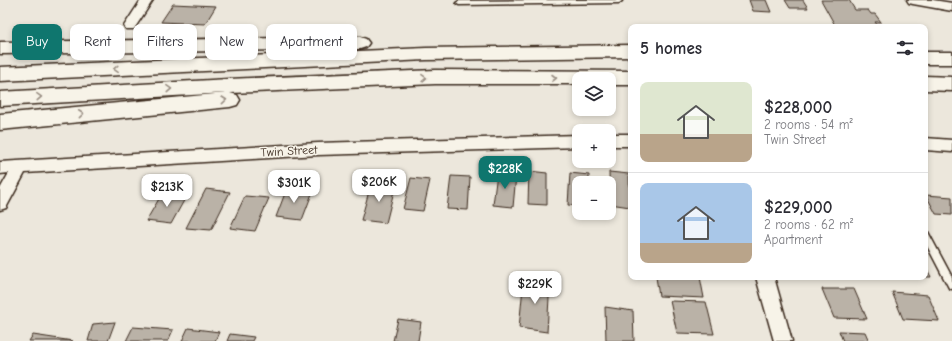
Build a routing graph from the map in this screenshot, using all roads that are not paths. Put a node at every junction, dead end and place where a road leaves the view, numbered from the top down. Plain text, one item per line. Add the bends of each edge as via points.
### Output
1 (148, 0) edge
2 (913, 0) edge
3 (948, 0) edge
4 (535, 1) edge
5 (619, 1) edge
6 (459, 2) dead end
7 (952, 6) edge
8 (130, 26) dead end
9 (0, 48) edge
10 (628, 51) edge
11 (628, 51) edge
12 (928, 58) edge
13 (952, 58) edge
14 (0, 74) edge
15 (628, 78) edge
16 (398, 79) junction
17 (928, 83) edge
18 (952, 84) edge
19 (0, 99) edge
20 (0, 122) edge
21 (616, 140) edge
22 (628, 140) edge
23 (572, 141) edge
24 (928, 144) edge
25 (952, 146) edge
26 (21, 166) junction
27 (0, 168) edge
28 (0, 203) edge
29 (928, 240) edge
30 (766, 280) edge
31 (952, 285) edge
32 (783, 341) edge

1 - 8 street
2 - 7 street
3 - 7 street
4 - 5 lane
4 - 6 lane
9 - 10 highway via 431,42
11 -> 14 highway via 426,54
12 - 13 highway
16 -> 15 highway
19 -> 16 highway
20 -> 16 highway via 237,99
17 - 18 highway
21 - 22 street
23 - 26 street, Twin Street via 318,150
24 - 25 street
26 - 27 street, Twin Street
26 - 28 street
29 - 31 lane
30 - 32 street

